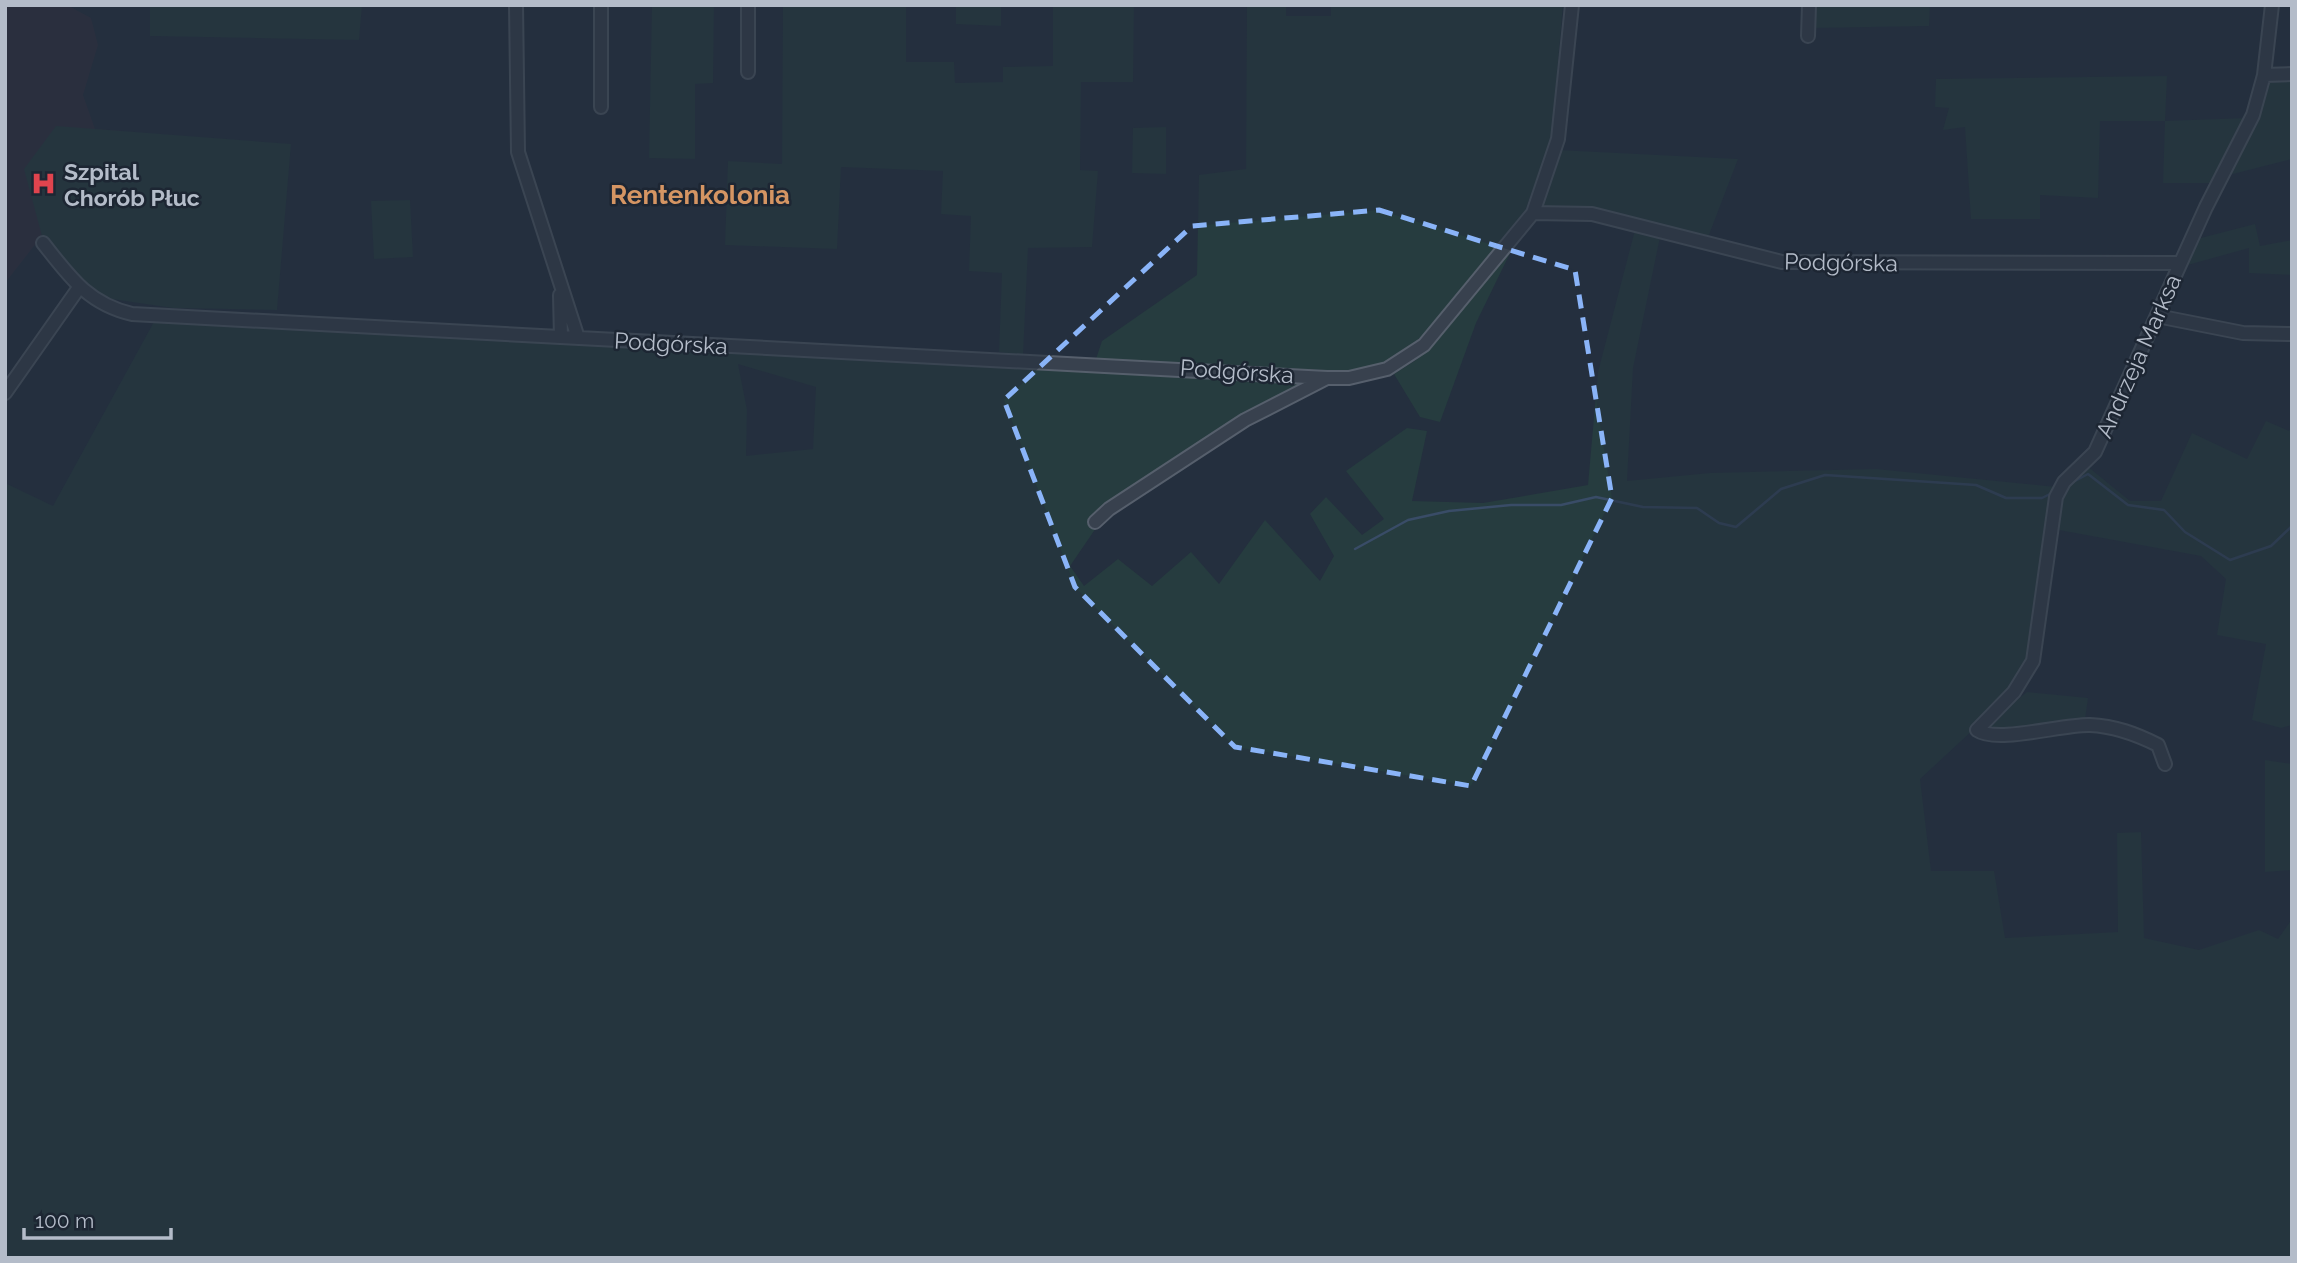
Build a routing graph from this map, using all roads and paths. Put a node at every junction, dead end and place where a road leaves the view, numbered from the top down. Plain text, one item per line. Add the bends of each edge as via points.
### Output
1 (516, 5) edge
2 (601, 5) edge
3 (748, 5) edge
4 (1572, 5) edge
5 (1810, 5) edge
6 (2272, 5) edge
7 (1808, 36) dead end
8 (748, 72) dead end
9 (2292, 74) edge
10 (2264, 75) junction
11 (601, 107) dead end
12 (1533, 213) junction
13 (43, 243) dead end
14 (2180, 263) junction
15 (560, 284) junction
16 (78, 289) junction
17 (2157, 316) junction
18 (2292, 334) edge
19 (561, 337) junction
20 (578, 338) junction
21 (1327, 378) junction
22 (5, 393) edge
23 (1095, 522) dead end
24 (2165, 764) dead end

1 - 15 street via 518,152
2 - 11 street
3 - 8 street
4 - 12 street via 1558,139
5 - 7 street
6 - 10 street, Andrzeja Marksa
9 - 10 street
10 - 14 street, Andrzeja Marksa via 2253,115
12 - 14 street, Podgórska via 1592,214 1782,262
12 - 21 street, Podgórska via 1424,345 1387,369
13 - 16 street, Podgórska
14 - 17 street, Andrzeja Marksa
15 - 19 street
15 - 20 street
16 - 19 street, Podgórska via 100,304 132,314
16 - 22 street
17 - 18 street via 2243,333
17 - 24 street, Andrzeja Marksa via 2095,452 2056,496 2033,661 2014,692 1977,730 1998,735 2063,726 2116,728 2158,745
19 - 20 street, Podgórska
20 - 21 street, Podgórska
21 - 23 street, Podgórska via 1245,420

